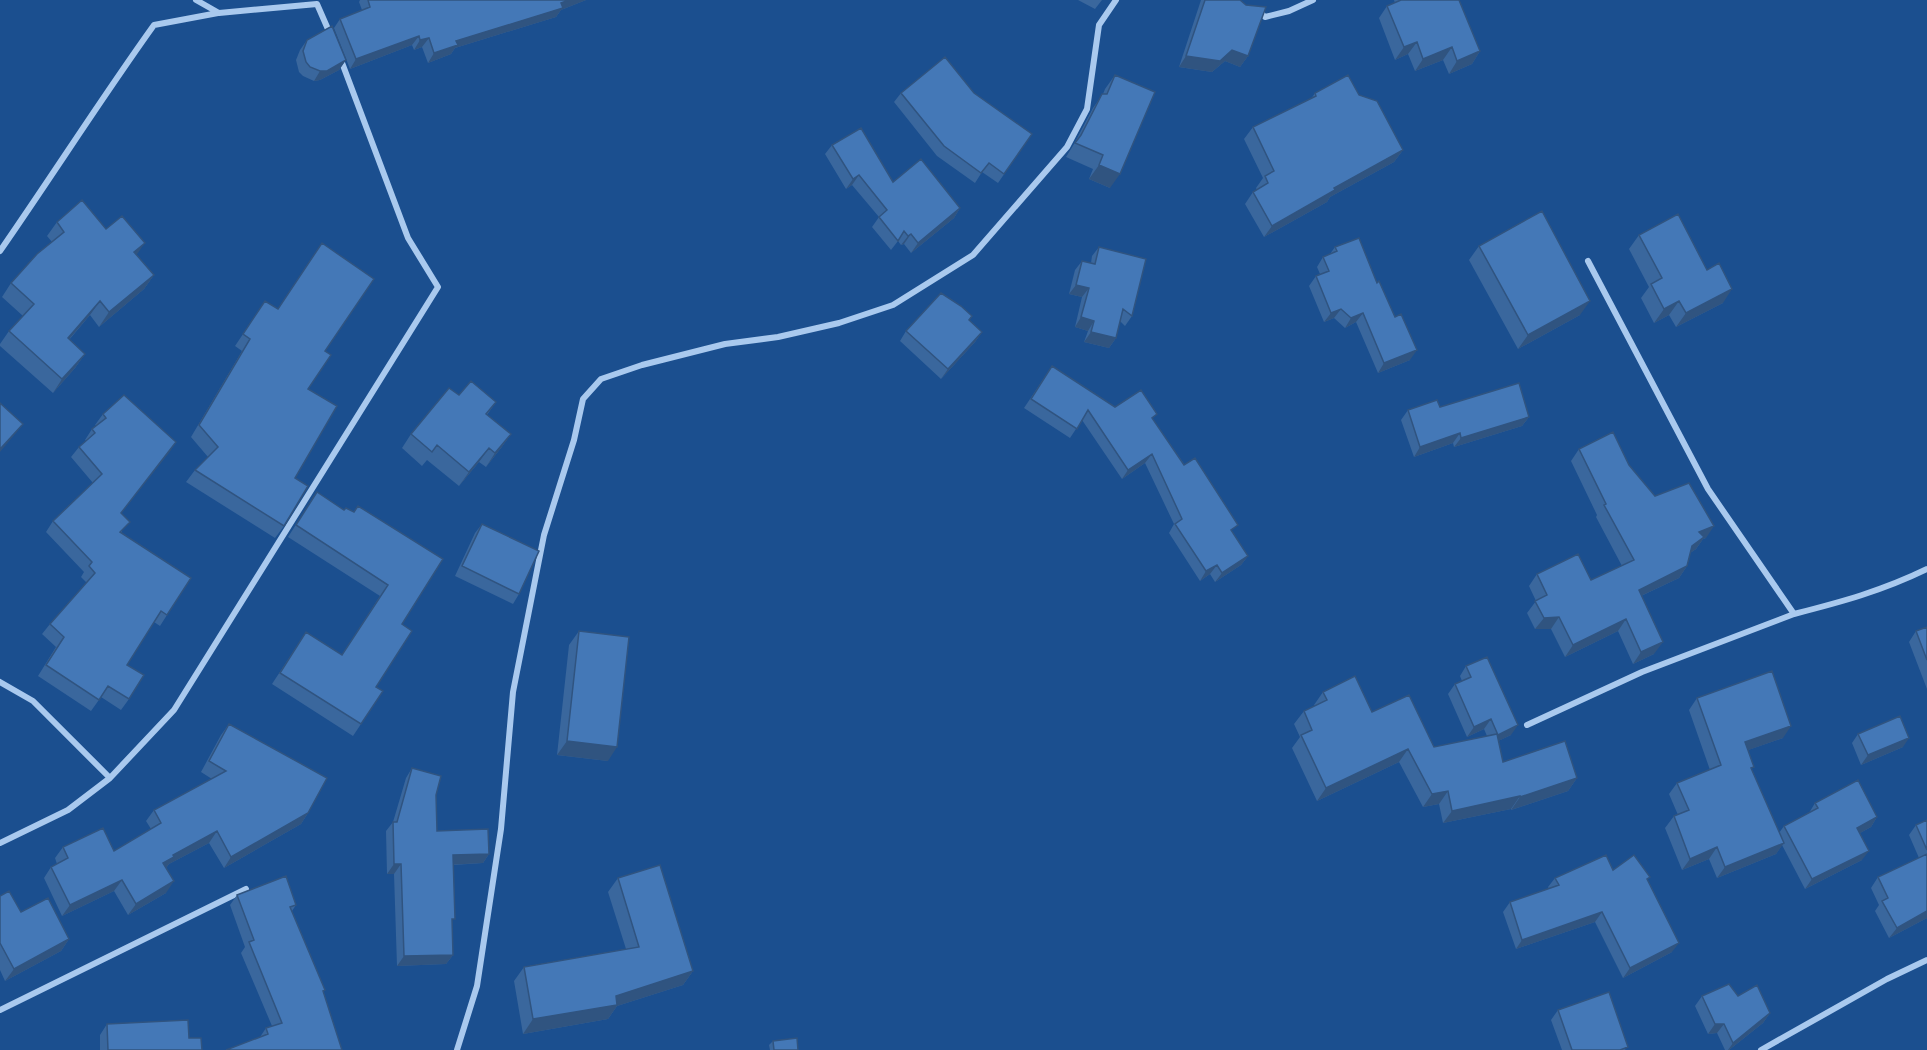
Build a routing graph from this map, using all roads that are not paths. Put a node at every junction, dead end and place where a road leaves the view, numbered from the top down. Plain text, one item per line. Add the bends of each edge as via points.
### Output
1 (196, 0) edge
2 (1116, 0) edge
3 (1313, 0) edge
4 (1250, 12) edge
5 (219, 13) junction
6 (335, 44) edge
7 (339, 55) edge
8 (0, 251) edge
9 (1588, 261) dead end
10 (1927, 569) edge
11 (1794, 614) junction
12 (0, 682) edge
13 (1527, 725) dead end
14 (110, 778) junction
15 (0, 843) edge
16 (246, 889) edge
17 (1927, 960) edge
18 (0, 1010) edge
19 (457, 1050) edge
20 (1761, 1050) edge

1 - 5 street
2 - 19 street via 1099,25 1087,109 1067,147 973,255 893,305 778,337 725,344 642,365 601,380 584,399 544,536 515,681 501,829 479,975
3 - 4 street via 1265,17 1260,12
5 - 6 street via 317,4
5 - 8 street via 154,25
7 - 14 street via 408,238 438,287 174,710
9 - 11 street via 1708,489
10 - 11 street via 1895,585
11 - 13 street via 1642,672
12 - 14 street via 33,701
14 - 15 street via 68,810
16 - 18 street
17 - 20 street

